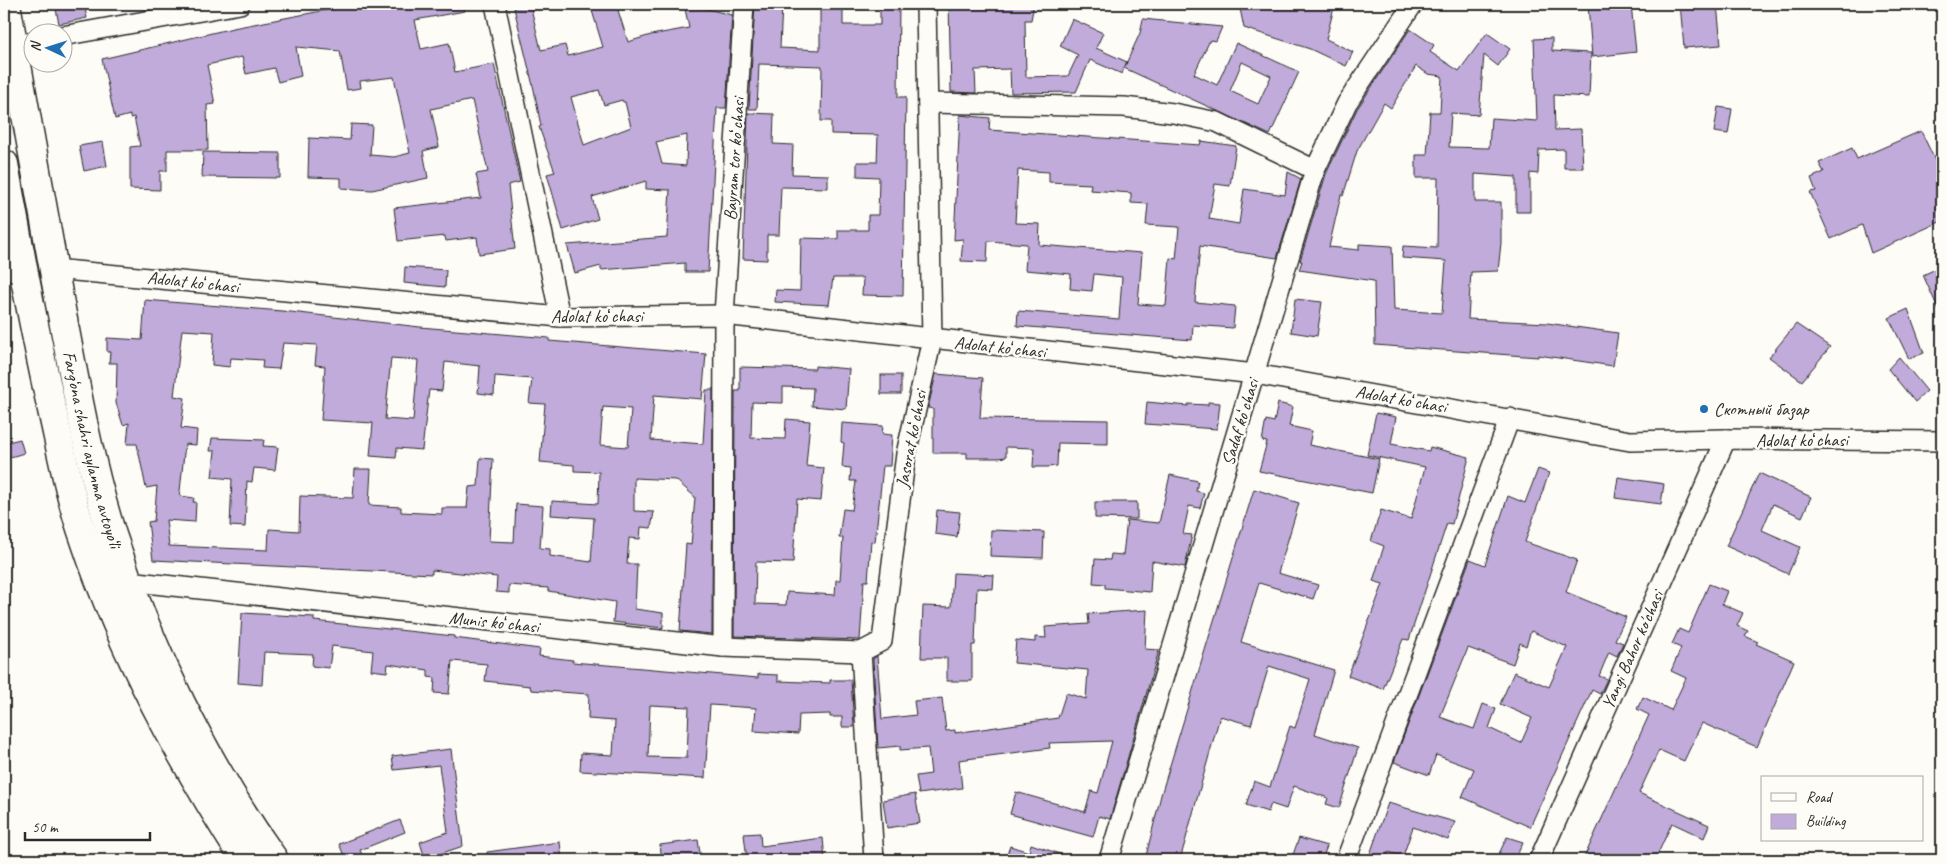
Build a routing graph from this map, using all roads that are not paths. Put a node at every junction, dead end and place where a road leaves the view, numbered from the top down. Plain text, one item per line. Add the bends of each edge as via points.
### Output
1 (6, 4) edge
2 (494, 4) edge
3 (744, 4) edge
4 (926, 4) edge
5 (1413, 4) edge
6 (229, 5) edge
7 (72, 34) edge
8 (22, 42) edge
9 (27, 72) edge
10 (928, 103) junction
11 (4, 164) edge
12 (1315, 170) junction
13 (54, 269) junction
14 (13, 271) edge
15 (724, 314) junction
16 (560, 317) junction
17 (932, 339) junction
18 (1255, 374) junction
19 (1510, 418) junction
20 (1726, 439) junction
21 (1942, 441) edge
22 (128, 581) junction
23 (723, 647) junction
24 (861, 652) junction
25 (245, 860) edge
26 (274, 860) edge
27 (874, 860) edge
28 (1109, 860) edge
29 (1346, 860) edge
30 (1538, 860) edge

1 - 8 highway, Farg‘ona shahri aylanma avtoyo‘li
2 - 16 street
3 - 15 street, Bayram tor koʻchasi
4 - 10 street, Jasorat koʻchasi
5 - 12 street, Sadaf koʻchasi via 1347,103
6 - 7 street
9 - 13 highway, Farg‘ona shahri aylanma avtoyo‘li
10 - 12 street via 1124,107 1173,114 1218,122
10 - 17 street, Jasorat koʻchasi
11 - 14 highway, Farg‘ona shahri aylanma avtoyo‘li
12 - 18 street, Sadaf koʻchasi
13 - 16 street, Adolat koʻchasi
13 - 22 highway, Farg‘ona shahri aylanma avtoyo‘li via 98,488
14 - 25 highway, Farg‘ona shahri aylanma avtoyo‘li via 70,490 92,559 134,660 169,732 193,778
15 - 16 street, Adolat koʻchasi
15 - 17 street, Adolat koʻchasi
15 - 23 street, Bayram tor koʻchasi
17 - 18 street, Adolat koʻchasi
17 - 24 street, Jasorat koʻchasi via 906,454 882,641
18 - 19 street, Adolat koʻchasi
18 - 28 street, Sadaf koʻchasi
19 - 20 street, Adolat koʻchasi via 1630,441
19 - 29 street
20 - 21 street, Adolat koʻchasi
20 - 30 street, Yangi Bahor ko'chasi
22 - 23 street, Munis koʻchasi
22 - 26 highway, Farg‘ona shahri aylanma avtoyo‘li via 160,656 215,768
23 - 24 street, Munis koʻchasi
24 - 27 street

